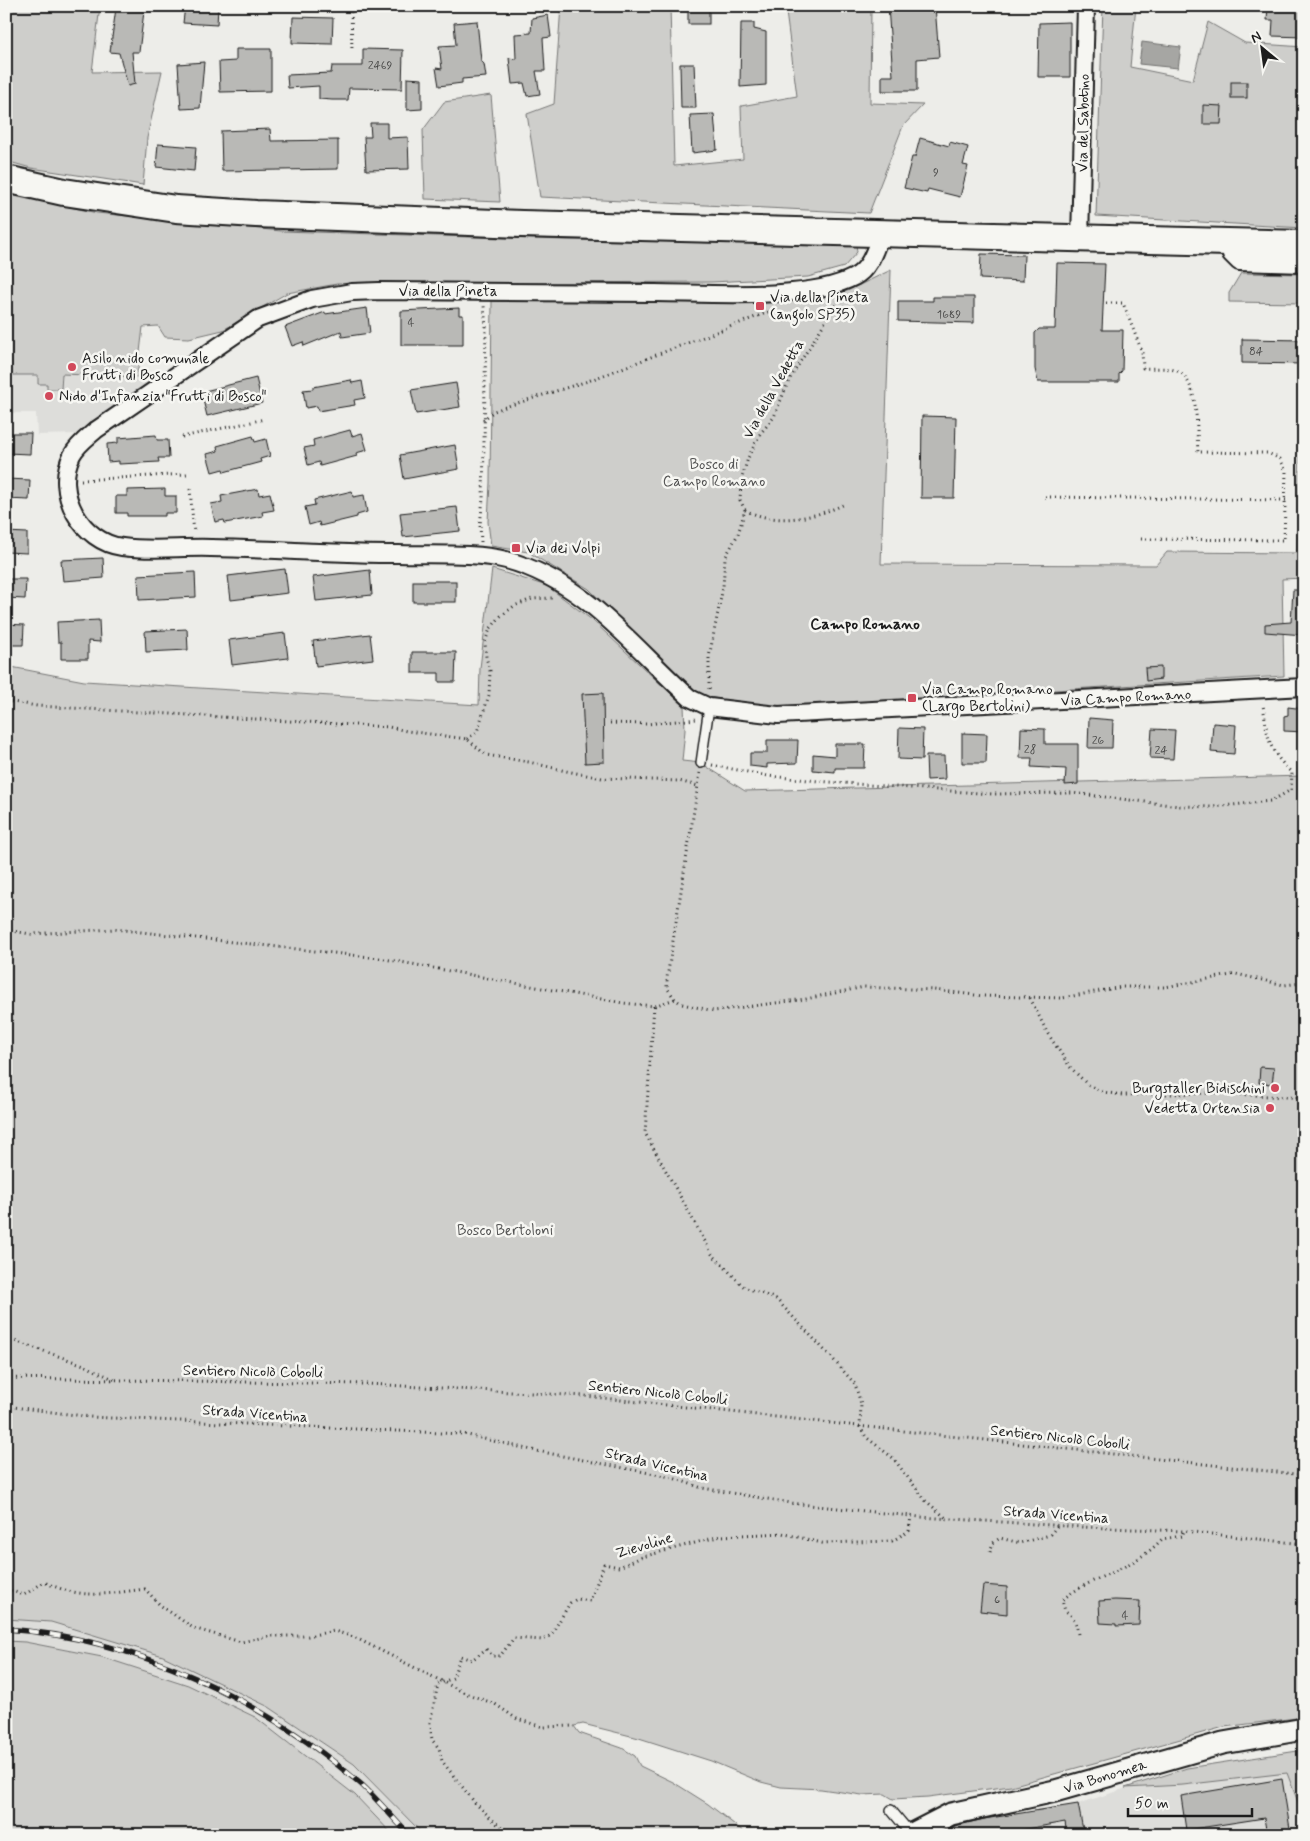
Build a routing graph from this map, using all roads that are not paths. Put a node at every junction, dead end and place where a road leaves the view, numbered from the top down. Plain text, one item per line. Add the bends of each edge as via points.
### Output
1 (1086, 6) edge
2 (6, 179) edge
3 (881, 234) junction
4 (1080, 239) junction
5 (1229, 243) junction
6 (1304, 244) edge
7 (1304, 264) edge
8 (1304, 687) edge
9 (708, 713) junction
10 (701, 763) road end
11 (1304, 1729) edge
12 (891, 1810) dead end
13 (911, 1834) edge

1 - 4 street, Via del Sabotino
2 - 3 main road via 64,192 176,209
3 - 4 main road
3 - 9 street, Via della Pineta via 867,266 856,276 840,284 792,291 352,292 312,299 274,312 231,336 96,430 72,455 67,486 79,522 99,539 121,547 504,559 554,578 575,592 611,621
4 - 5 main road
5 - 6 main road
5 - 7 street via 1231,254 1239,262
8 - 9 street, Via Campo Romano via 778,715
9 - 10 lane
11 - 13 street, Via Bonomea via 1223,1743 1055,1791 958,1812
12 - 13 lane

